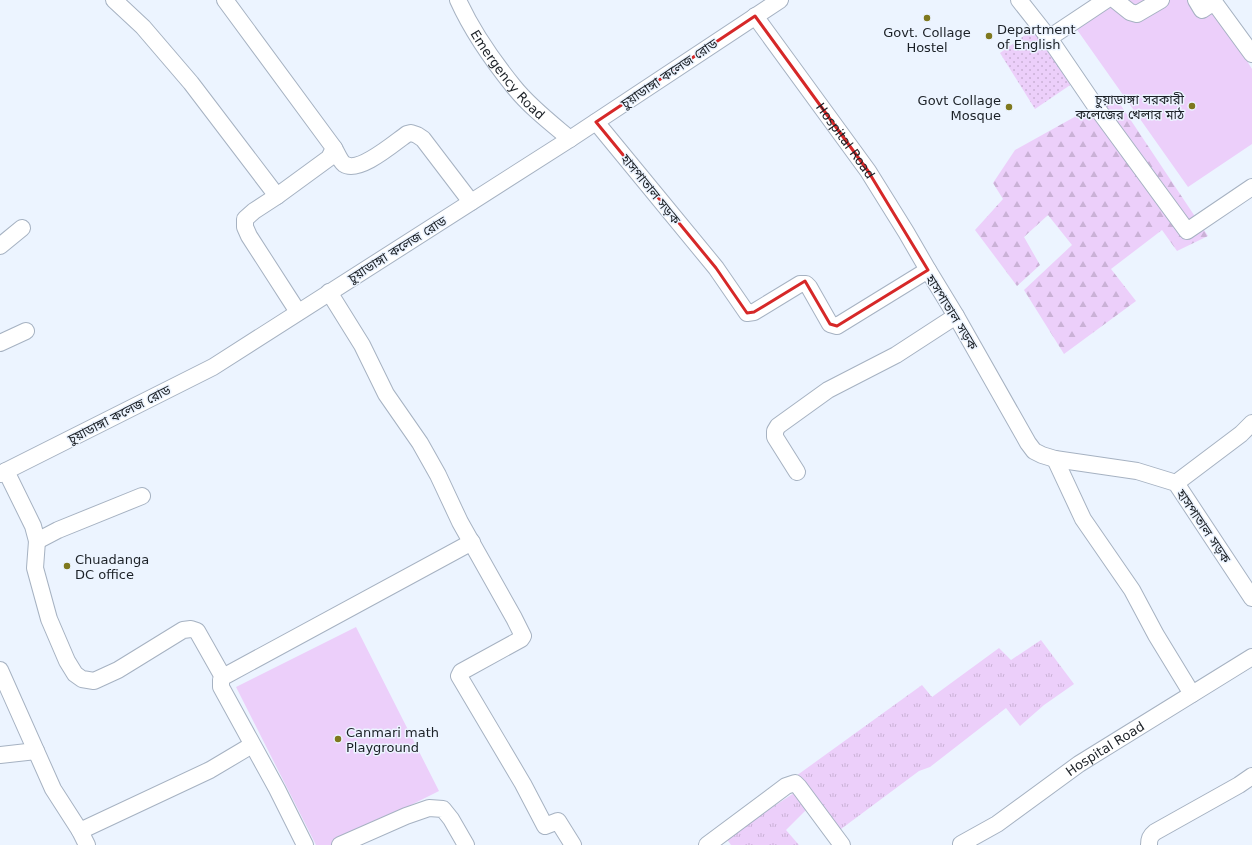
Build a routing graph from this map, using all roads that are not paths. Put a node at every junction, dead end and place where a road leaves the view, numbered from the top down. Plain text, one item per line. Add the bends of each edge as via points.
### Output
1 (114, 0) edge
2 (225, 0) edge
3 (458, 0) edge
4 (780, 0) edge
5 (1019, 0) edge
6 (1106, 0) edge
7 (1115, 0) edge
8 (1161, 0) edge
9 (1196, 0) edge
10 (755, 16) junction
11 (1049, 38) junction
12 (1252, 54) edge
13 (596, 122) junction
14 (570, 139) junction
15 (334, 148) junction
16 (1252, 187) edge
17 (277, 196) junction
18 (471, 202) junction
19 (22, 228) dead end
20 (0, 246) edge
21 (928, 270) junction
22 (329, 292) junction
23 (298, 312) junction
24 (956, 316) junction
25 (26, 331) dead end
26 (0, 343) edge
27 (1252, 423) edge
28 (1055, 459) junction
29 (797, 472) dead end
30 (3, 473) edge
31 (1176, 483) junction
32 (142, 496) dead end
33 (37, 542) junction
34 (472, 542) junction
35 (1252, 598) edge
36 (1252, 657) edge
37 (0, 670) edge
38 (223, 677) junction
39 (1192, 694) junction
40 (252, 745) junction
41 (36, 751) junction
42 (0, 755) edge
43 (1252, 776) edge
44 (81, 840) edge
45 (961, 844) edge
46 (305, 845) edge
47 (340, 845) edge
48 (466, 845) edge
49 (573, 845) edge
50 (707, 845) edge
51 (842, 845) edge
52 (1149, 845) edge

1 - 17 street via 143,27 191,82
2 - 15 street
3 - 14 street, Emergency Road via 479,38 515,88
4 - 10 street, চুয়াডাঙ্গা কলেজ রোড
5 - 11 street
6 - 11 street
7 - 8 street via 1130,12 1137,14
9 - 12 street via 1202,10 1214,2
10 - 13 street, চুয়াডাঙ্গা কলেজ রোড
10 - 21 street, Hospital Road via 868,171
11 - 16 street via 1186,231
13 - 14 street, চুয়াডাঙ্গা কলেজ রোড
13 - 21 street, হাসপাতাল সড়ক via 716,268 747,313 754,312 800,284 806,284 830,324 837,326
14 - 18 street, চুয়াডাঙ্গা কলেজ রোড
15 - 17 street via 329,158
15 - 18 street via 343,164 351,167 370,160 407,134 417,135 427,144
17 - 23 street via 245,219 245,227
18 - 22 street, চুয়াডাঙ্গা কলেজ রোড
19 - 20 street
21 - 24 street, হাসপাতাল সড়ক
22 - 23 street, চুয়াডাঙ্গা কলেজ রোড
22 - 34 street via 362,345 386,394 420,443
23 - 30 street, চুয়াডাঙ্গা কলেজ রোড via 213,367
24 - 28 street, হাসপাতাল সড়ক via 1028,443 1034,451
24 - 29 street via 896,355 828,390 778,426 775,431 776,437
25 - 26 street
27 - 31 street
28 - 31 street, হাসপাতাল সড়ক via 1137,471
28 - 39 street via 1083,520 1132,590
30 - 33 street via 33,526
31 - 35 street, হাসপাতাল সড়ক
32 - 33 street via 58,530
33 - 38 street via 36,568 49,619 75,674 94,682 183,630 192,629 197,631
34 - 38 street
34 - 49 street via 523,636 498,653 461,672 459,676 516,771 545,826 558,821
36 - 39 street, Hospital Road
37 - 41 street
38 - 40 street via 221,687
39 - 45 street, Hospital Road via 1079,764 997,824
40 - 44 street
40 - 46 street
41 - 42 street
41 - 44 street
43 - 52 street via 1155,832 1149,840
47 - 48 street via 429,808 443,809
50 - 51 street via 786,786 796,783

